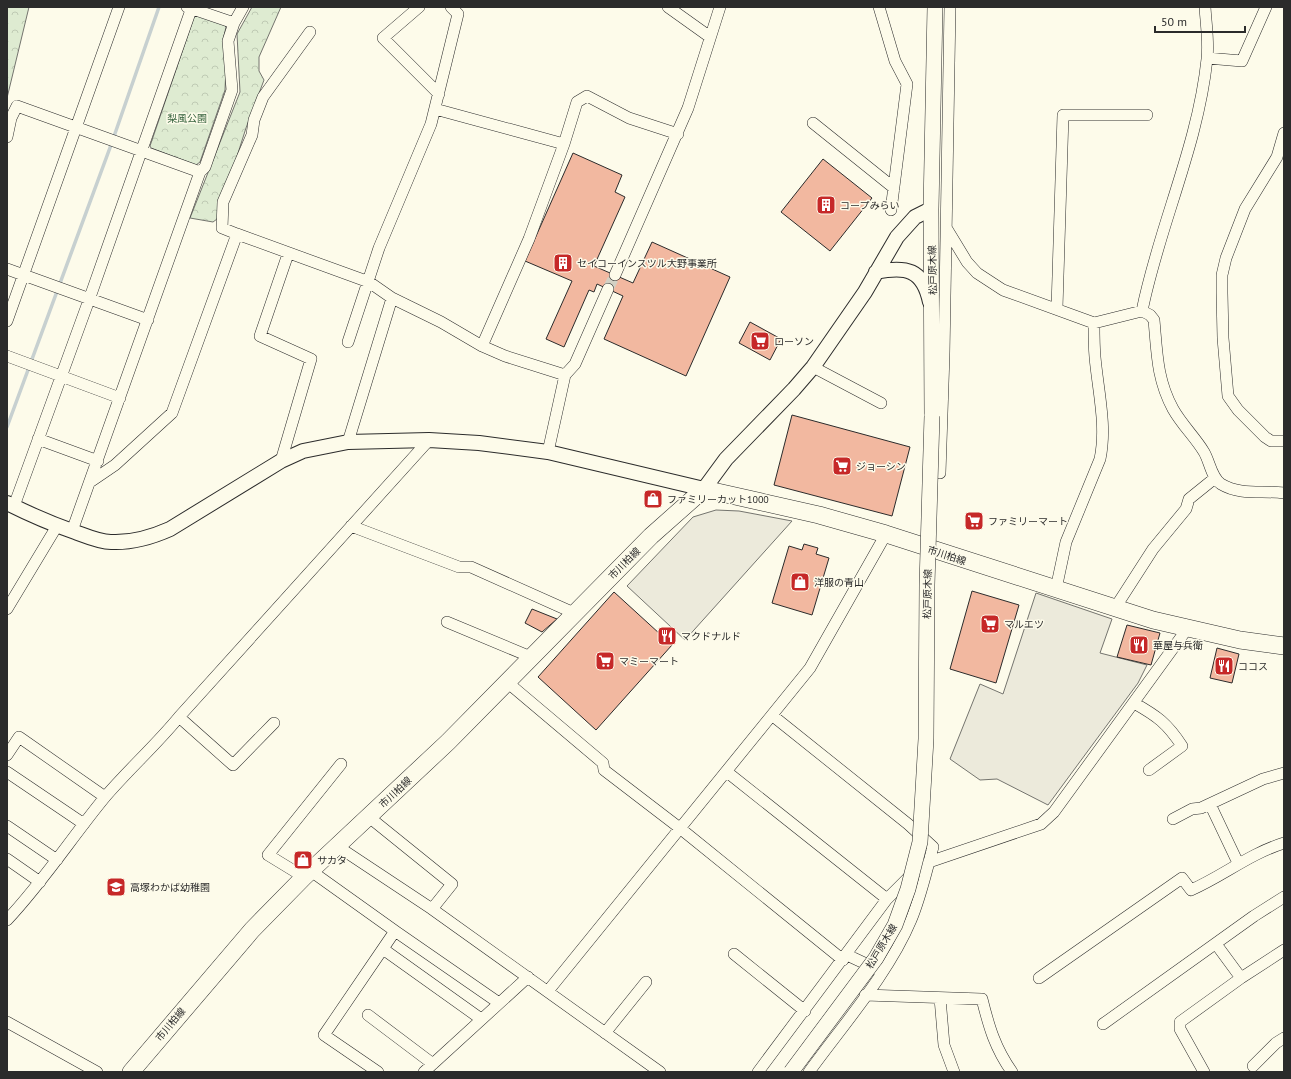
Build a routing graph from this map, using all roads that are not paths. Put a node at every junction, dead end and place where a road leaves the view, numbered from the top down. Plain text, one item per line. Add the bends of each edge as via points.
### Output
1 (119, 7) edge
2 (243, 7) edge
3 (419, 7) edge
4 (451, 7) edge
5 (668, 7) edge
6 (720, 7) edge
7 (879, 7) edge
8 (935, 7) edge
9 (950, 7) edge
10 (1205, 7) edge
11 (1266, 7) edge
12 (190, 8) edge
13 (234, 24) junction
14 (310, 32) dead end
15 (710, 37) junction
16 (1207, 58) junction
17 (438, 94) junction
18 (435, 109) junction
19 (1146, 115) dead end
20 (813, 123) dead end
21 (76, 126) junction
22 (1284, 133) edge
23 (678, 134) junction
24 (7, 137) edge
25 (564, 144) junction
26 (142, 152) junction
27 (200, 172) junction
28 (894, 188) junction
29 (932, 209) junction
30 (891, 210) dead end
31 (947, 229) junction
32 (237, 234) junction
33 (288, 254) junction
34 (7, 269) edge
35 (876, 272) junction
36 (24, 275) junction
37 (615, 275) tunnel mouth
38 (369, 282) junction
39 (608, 289) tunnel mouth
40 (392, 298) junction
41 (89, 300) junction
42 (1056, 308) junction
43 (1142, 311) junction
44 (933, 314) junction
45 (148, 320) junction
46 (7, 321) edge
47 (1094, 323) junction
48 (348, 342) dead end
49 (482, 346) junction
50 (7, 356) edge
51 (813, 367) junction
52 (565, 375) junction
53 (61, 376) junction
54 (120, 398) junction
55 (881, 403) dead end
56 (38, 439) junction
57 (429, 440) junction
58 (1284, 441) edge
59 (348, 442) junction
60 (548, 452) junction
61 (98, 461) junction
62 (281, 461) junction
63 (940, 472) dead end
64 (1215, 478) junction
65 (90, 482) junction
66 (704, 489) junction
67 (1284, 493) edge
68 (10, 505) edge
69 (57, 526) junction
70 (351, 526) junction
71 (72, 531) junction
72 (886, 534) junction
73 (1056, 589) junction
74 (12, 591) edge
75 (1115, 608) junction
76 (7, 609) edge
77 (574, 613) junction
78 (447, 622) dead end
79 (1187, 629) junction
80 (1284, 646) edge
81 (531, 657) junction
82 (507, 682) junction
83 (1134, 703) junction
84 (179, 716) junction
85 (772, 716) junction
86 (274, 723) dead end
87 (7, 756) edge
88 (341, 764) dead end
89 (1149, 770) dead end
90 (7, 772) edge
91 (727, 772) junction
92 (1284, 773) edge
93 (105, 797) junction
94 (1210, 804) junction
95 (369, 816) junction
96 (1173, 819) dead end
97 (84, 824) junction
98 (7, 826) edge
99 (681, 829) junction
100 (1284, 843) edge
101 (337, 846) junction
102 (7, 859) edge
103 (57, 860) junction
104 (929, 862) junction
105 (1238, 863) junction
106 (307, 874) junction
107 (40, 882) junction
108 (1284, 897) edge
109 (887, 899) junction
110 (432, 909) junction
111 (7, 920) edge
112 (395, 931) junction
113 (1216, 944) junction
114 (383, 949) junction
115 (1284, 950) edge
116 (734, 954) dead end
117 (845, 958) junction
118 (882, 972) junction
119 (528, 976) junction
120 (1039, 978) dead end
121 (1241, 978) junction
122 (646, 982) dead end
123 (548, 991) junction
124 (865, 995) junction
125 (940, 998) junction
126 (499, 1003) junction
127 (806, 1011) junction
128 (368, 1015) dead end
129 (481, 1019) junction
130 (7, 1022) edge
131 (1103, 1024) dead end
132 (605, 1032) junction
133 (1284, 1038) edge
134 (433, 1064) junction
135 (1252, 1066) dead end
136 (97, 1072) edge
137 (131, 1072) edge
138 (378, 1072) edge
139 (424, 1072) edge
140 (660, 1072) edge
141 (758, 1072) edge
142 (791, 1072) edge
143 (809, 1072) edge
144 (954, 1072) edge
145 (1012, 1072) edge
146 (1204, 1072) edge

1 - 21 street
2 - 13 street
3 - 17 street via 384,38
4 - 17 street via 458,14
5 - 15 street
6 - 15 street
7 - 28 street via 895,61 907,84
8 - 29 main road, 松戸原木線
9 - 31 street
10 - 16 street
11 - 16 street via 1242,61
12 - 13 street
12 - 26 street
13 - 27 street via 228,41 232,90 205,167
14 - 32 street via 263,97 254,120 252,135 223,202 222,228
15 - 23 street
16 - 43 street via 1192,142 1147,284
17 - 18 street
18 - 25 street
18 - 38 street via 396,203
19 - 42 street via 1063,115
20 - 28 street
21 - 24 street via 17,106 11,118
21 - 26 street
21 - 36 street
22 - 58 street via 1277,157 1245,209 1226,258 1222,275 1222,293 1228,396 1238,410 1271,441
23 - 25 street via 629,118 587,96 577,102
23 - 37 street
25 - 49 street via 529,239
26 - 27 street
26 - 41 street
27 - 45 street
28 - 30 street
29 - 35 street via 914,217 896,237
29 - 44 main road, 松戸原木線
31 - 42 street via 967,262 977,273 1003,290
31 - 63 street
32 - 33 street
32 - 65 street via 172,414 115,465
33 - 38 street via 310,259
33 - 62 street via 260,336 311,359
34 - 36 street
35 - 44 street via 905,269 915,274 928,293
35 - 51 street via 853,311
36 - 41 street
36 - 46 street
38 - 40 street
38 - 48 street
39 - 52 street via 575,364
40 - 49 street
40 - 59 street
41 - 45 street
41 - 53 street
42 - 47 street
43 - 47 street
43 - 64 street via 1154,320 1161,382 1173,409 1204,452
44 - 142 main road, 松戸原木線, bridge via 926,739 920,842 908,889 895,925 876,958
45 - 54 street
47 - 73 street via 1094,354 1103,422 1103,446 1095,473 1066,542
49 - 52 street
50 - 53 street
51 - 55 street
51 - 66 street via 726,459
52 - 60 street
53 - 54 street
53 - 56 street
54 - 61 street
56 - 61 street
56 - 68 street
57 - 59 street
57 - 60 street via 479,443
57 - 70 street
59 - 62 street via 310,450
60 - 66 street
61 - 65 street
62 - 71 street via 159,534 128,541 109,542
64 - 67 street via 1236,491
64 - 75 street via 1190,499 1186,509 1153,549
65 - 71 street
66 - 72 main road, 市川柏線 via 819,515
66 - 77 main road, 市川柏線 via 651,536
68 - 69 street
69 - 71 street
69 - 74 street
70 - 77 street via 459,568 471,567
70 - 84 street
72 - 73 main road, 市川柏線
72 - 85 street via 810,668
73 - 75 main road, 市川柏線
74 - 76 street
75 - 79 main road, 市川柏線
77 - 81 main road, 市川柏線
78 - 81 street
79 - 80 main road, 市川柏線
79 - 83 street
81 - 82 main road, 市川柏線
82 - 95 main road, 市川柏線
82 - 99 street via 603,763 604,770
83 - 89 street via 1159,718 1182,746
83 - 104 street via 1054,812 1041,824
84 - 86 street via 233,766
84 - 93 street via 158,742
85 - 91 street
85 - 104 street via 908,824 933,847
87 - 93 street via 19,737
88 - 106 street via 268,855
90 - 97 street
91 - 99 street
91 - 109 street
92 - 94 street via 1263,779
93 - 97 street
94 - 96 street via 1192,809
94 - 105 street
95 - 101 main road, 市川柏線
95 - 110 street via 452,884
97 - 103 street
98 - 103 street
99 - 117 street
99 - 123 street
100 - 105 street
101 - 106 main road, 市川柏線
101 - 110 street
102 - 107 street
103 - 107 street
104 - 109 street via 912,874
104 - 118 street via 927,876 910,921
105 - 120 street via 1191,890 1182,878
106 - 112 street
106 - 137 main road, 市川柏線 via 252,930
107 - 111 street
108 - 113 street
109 - 117 street
110 - 119 street
112 - 114 street
112 - 126 street
113 - 121 street
113 - 131 street
114 - 129 street
114 - 138 street via 324,1035
115 - 121 street
116 - 127 street
117 - 118 street
117 - 127 street
118 - 124 street
119 - 123 street
119 - 126 street
121 - 146 street via 1180,1022 1180,1029
122 - 132 street
123 - 132 street
124 - 125 street
124 - 143 street
125 - 144 street via 944,1046
125 - 145 street via 982,999 997,1048
126 - 129 street
127 - 141 street
128 - 134 street
129 - 134 street
130 - 136 street
132 - 140 street
133 - 135 street via 1276,1042
134 - 139 street

